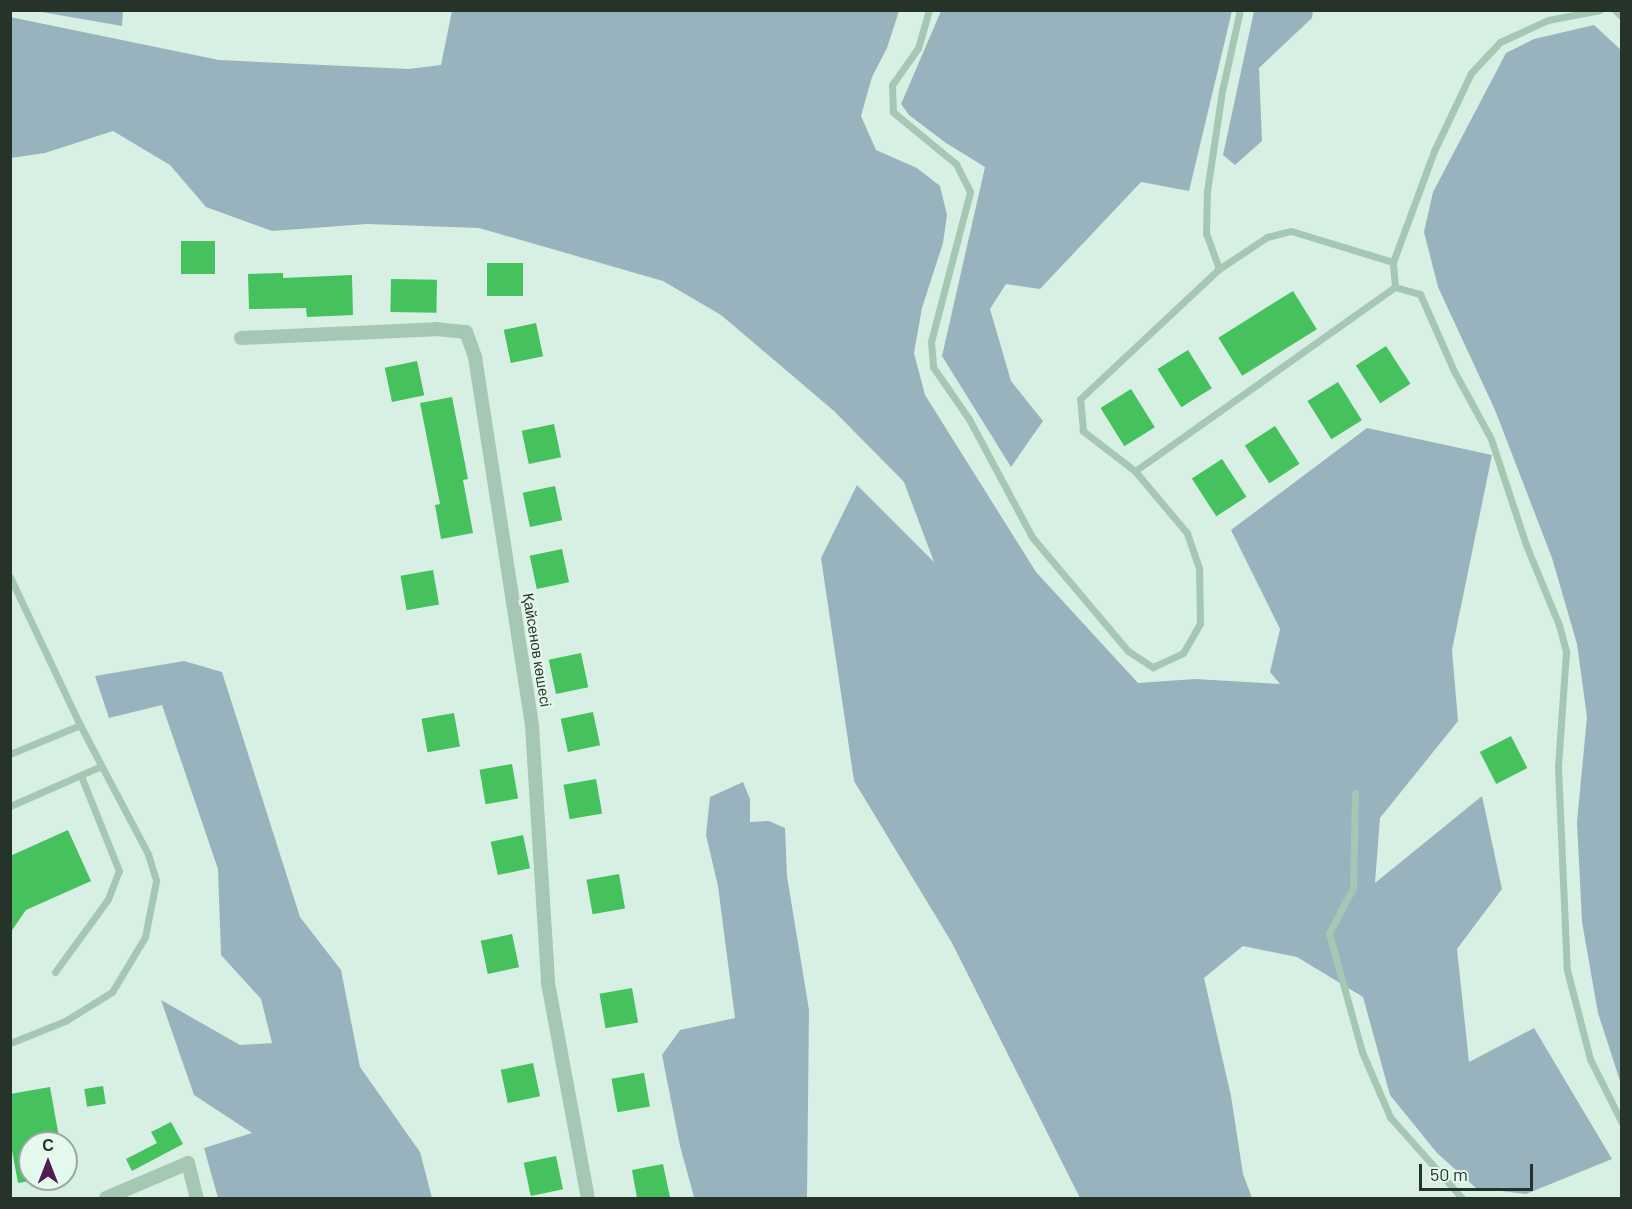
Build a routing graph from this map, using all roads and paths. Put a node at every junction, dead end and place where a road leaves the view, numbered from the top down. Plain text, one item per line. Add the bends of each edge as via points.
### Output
1 (929, 10) edge
2 (1240, 10) edge
3 (1600, 10) edge
4 (1615, 10) edge
5 (1622, 18) edge
6 (1393, 262) junction
7 (1219, 269) junction
8 (1395, 287) junction
9 (241, 338) dead end
10 (1135, 471) junction
11 (10, 577) edge
12 (80, 725) junction
13 (10, 754) edge
14 (101, 766) junction
15 (81, 776) junction
16 (1355, 793) dead end
17 (10, 806) edge
18 (55, 972) dead end
19 (10, 1043) edge
20 (1622, 1123) edge
21 (106, 1198) edge
22 (197, 1198) edge
23 (588, 1198) edge
24 (1462, 1198) edge

1 - 10 lane via 918,48 892,85 893,112 956,164 970,192 931,342 933,367 969,419 1032,537 1128,651 1153,667 1183,654 1200,623 1199,568 1187,533
2 - 7 lane via 1222,91 1207,191 1206,233
3 - 6 lane via 1548,20 1500,42 1471,73 1434,151
4 - 5 lane
6 - 7 lane via 1291,231 1266,237
6 - 8 lane
7 - 10 lane via 1080,399 1083,431
8 - 10 lane
8 - 20 lane via 1420,294 1454,371 1491,439 1526,545 1559,625 1566,652 1558,767 1567,970 1590,1059
9 - 23 street, Қайсенов көшесі via 436,329 466,332 475,357 532,726 548,983
11 - 12 lane
12 - 13 lane
12 - 14 lane
14 - 15 lane
14 - 19 lane via 148,854 156,881 145,937 112,992 65,1021
15 - 17 lane
15 - 18 lane via 119,871 108,899
16 - 24 lane via 1353,888 1329,933 1362,1052 1390,1117
21 - 22 street via 188,1163

